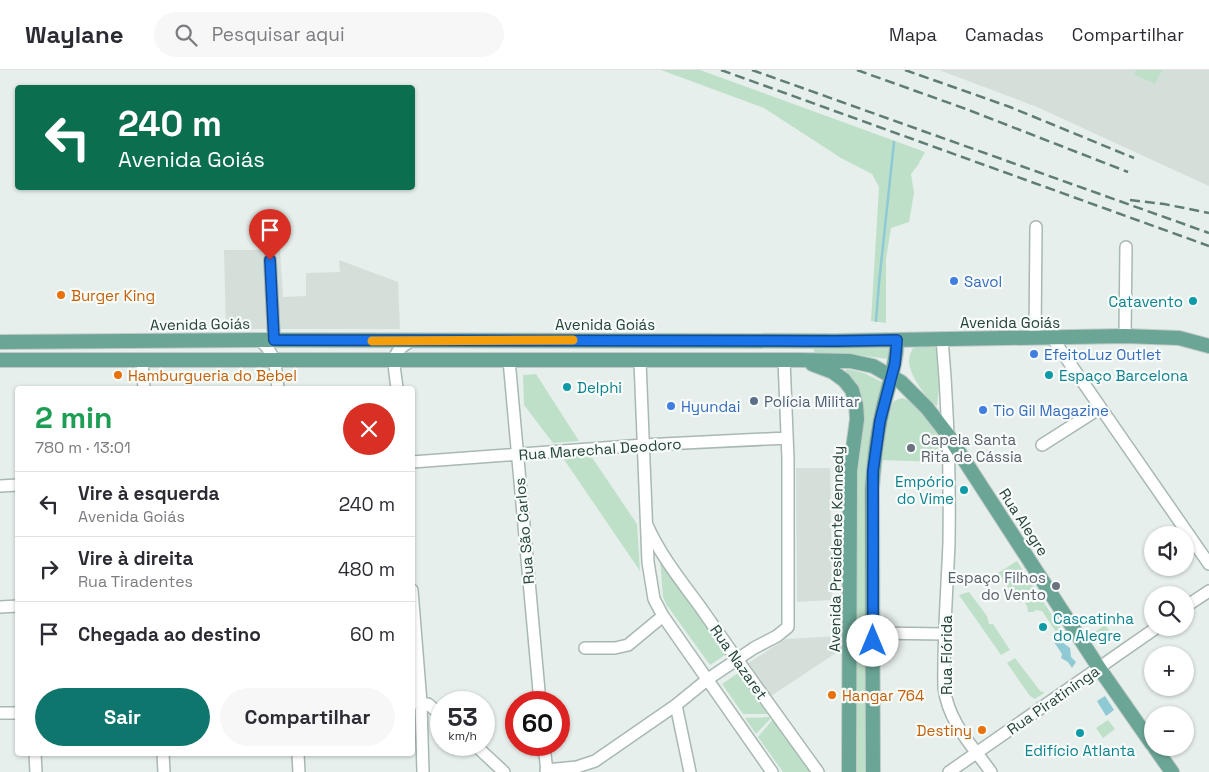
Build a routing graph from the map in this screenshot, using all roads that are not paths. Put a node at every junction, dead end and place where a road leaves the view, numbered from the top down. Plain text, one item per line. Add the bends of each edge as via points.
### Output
1 (1036, 228) dead end
2 (1126, 247) dead end
3 (270, 260) dead end
4 (1126, 336) junction
5 (942, 338) junction
6 (1035, 338) junction
7 (1053, 338) junction
8 (260, 340) junction
9 (274, 340) junction
10 (897, 340) junction
11 (411, 341) junction
12 (836, 341) junction
13 (0, 342) edge
14 (1209, 346) edge
15 (0, 360) edge
16 (142, 360) junction
17 (275, 360) junction
18 (394, 360) junction
19 (508, 360) junction
20 (784, 360) junction
21 (799, 360) junction
22 (640, 361) junction
23 (893, 376) junction
24 (144, 386) edge
25 (278, 386) edge
26 (397, 386) edge
27 (1100, 408) junction
28 (948, 436) junction
29 (788, 438) junction
30 (643, 445) junction
31 (1042, 445) dead end
32 (518, 454) junction
33 (415, 462) edge
34 (15, 485) edge
35 (0, 486) edge
36 (645, 520) junction
37 (661, 550) junction
38 (648, 562) junction
39 (1209, 564) edge
40 (1209, 590) edge
41 (1194, 601) edge
42 (15, 606) edge
43 (0, 607) edge
44 (663, 616) junction
45 (873, 633) junction
46 (945, 634) junction
47 (1145, 636) edge
48 (585, 648) dead end
49 (415, 658) edge
50 (736, 660) junction
51 (1099, 668) junction
52 (708, 679) junction
53 (539, 691) edge
54 (417, 703) edge
55 (676, 705) junction
56 (430, 706) edge
57 (0, 713) edge
58 (15, 713) edge
59 (1144, 733) edge
60 (977, 753) junction
61 (35, 756) edge
62 (163, 756) edge
63 (298, 756) edge
64 (487, 756) edge
65 (545, 756) edge
66 (1161, 756) edge
67 (546, 771) edge
68 (36, 772) edge
69 (164, 772) edge
70 (299, 772) edge
71 (423, 772) edge
72 (504, 772) edge
73 (690, 772) edge
74 (772, 772) edge
75 (818, 772) edge
76 (849, 772) edge
77 (873, 772) edge
78 (949, 772) edge
79 (991, 772) edge
80 (1172, 772) edge

1 - 6 street
2 - 4 street
3 - 9 street
4 - 7 main road, Avenida Goiás
4 - 14 main road, Avenida Goiás via 1179,338
5 - 6 main road, Avenida Goiás
5 - 10 main road, Avenida Goiás
5 - 28 street, Rua Flórida
6 - 7 main road, Avenida Goiás
7 - 27 street
8 - 9 main road, Avenida Goiás
8 - 13 main road, Avenida Goiás
8 - 17 street via 268,346
9 - 11 main road, Avenida Goiás
10 - 12 main road, Avenida Goiás
10 - 23 main road
11 - 12 main road, Avenida Goiás
11 - 18 street via 397,350
12 - 20 main road via 788,346
15 - 16 main road
16 - 17 main road
16 - 24 street
17 - 18 main road
17 - 25 street
18 - 19 main road
18 - 26 street
19 - 22 main road
19 - 32 street, Rua São Carlos
20 - 21 main road
20 - 22 main road
20 - 29 street
21 - 23 main road via 860,362
21 - 76 main road, Avenida Presidente Kennedy via 821,367 844,380 852,390 856,405 850,470
22 - 30 street
23 - 28 main road, Rua Alegre via 927,408
23 - 45 main road via 882,412 873,471
27 - 31 street
27 - 39 street
28 - 46 street, Rua Flórida via 949,541
28 - 51 main road, Rua Alegre
29 - 30 street, Rua Marechal Deodoro
29 - 50 street via 788,627
30 - 32 street, Rua Marechal Deodoro
30 - 36 street
32 - 33 street, Rua Marechal Deodoro
32 - 53 street, Rua São Carlos
34 - 35 street
36 - 37 street, Rua Nazaret
36 - 38 street
37 - 38 street via 654,553
37 - 50 street, Rua Nazaret
38 - 44 street via 654,599
40 - 41 street
42 - 43 street
44 - 48 street via 628,645
44 - 52 street
45 - 46 street
45 - 77 main road
46 - 60 street, Rua Flórida via 946,703
47 - 51 street, Rua Piratininga
49 - 54 street
50 - 52 street
50 - 75 street, Rua Nazaret
51 - 59 main road, Rua Alegre
51 - 60 street, Rua Piratininga
52 - 55 street
52 - 74 street
54 - 56 street
54 - 71 street
55 - 67 street via 595,761
55 - 73 street
57 - 58 street
60 - 78 street, Rua Piratininga
60 - 79 street, Rua Flórida
61 - 68 street
62 - 69 street
63 - 70 street
64 - 72 street
65 - 67 street
66 - 80 main road

